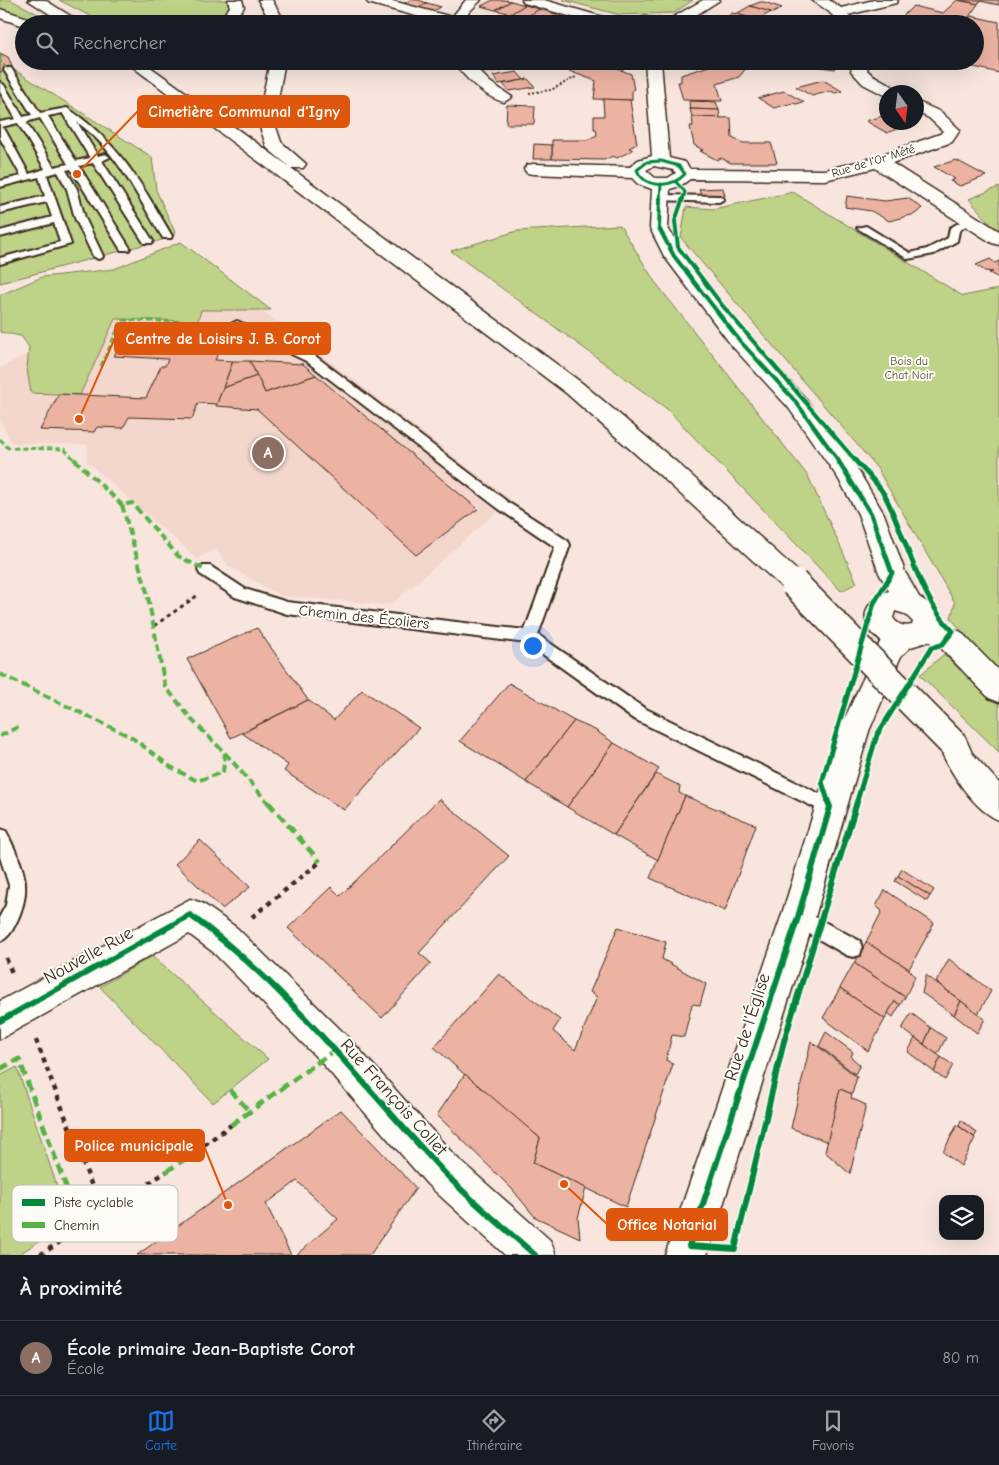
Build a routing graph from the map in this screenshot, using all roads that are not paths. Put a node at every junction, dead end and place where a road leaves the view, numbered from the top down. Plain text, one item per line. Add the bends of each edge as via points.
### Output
1 (35, 0) edge
2 (235, 0) edge
3 (265, 0) edge
4 (374, 0) edge
5 (474, 0) edge
6 (529, 0) edge
7 (713, 0) edge
8 (819, 0) edge
9 (892, 0) edge
10 (0, 12) edge
11 (61, 15) edge
12 (231, 15) edge
13 (274, 15) edge
14 (427, 15) edge
15 (460, 15) edge
16 (581, 15) edge
17 (686, 15) edge
18 (839, 15) edge
19 (851, 15) edge
20 (15, 18) edge
21 (144, 70) edge
22 (276, 70) edge
23 (469, 70) edge
24 (654, 70) edge
25 (859, 70) edge
26 (0, 75) edge
27 (0, 86) edge
28 (879, 86) edge
29 (504, 97) dead end
30 (64, 110) junction
31 (924, 110) edge
32 (40, 116) junction
33 (21, 120) junction
34 (0, 125) edge
35 (0, 130) edge
36 (116, 155) junction
37 (96, 160) junction
38 (661, 161) junction
39 (878, 162) junction
40 (74, 165) junction
41 (533, 170) dead end
42 (51, 171) junction
43 (638, 173) junction
44 (684, 174) junction
45 (26, 177) junction
46 (294, 178) junction
47 (1, 181) edge
48 (661, 191) junction
49 (51, 198) junction
50 (719, 199) dead end
51 (0, 210) edge
52 (58, 219) junction
53 (969, 220) junction
54 (862, 228) dead end
55 (0, 234) edge
56 (167, 236) dead end
57 (999, 238) edge
58 (148, 241) dead end
59 (125, 248) dead end
60 (98, 256) dead end
61 (0, 261) edge
62 (237, 324) dead end
63 (205, 570) dead end
64 (899, 603) junction
65 (902, 636) junction
66 (530, 637) junction
67 (999, 690) edge
68 (953, 744) junction
69 (999, 780) edge
70 (999, 806) edge
71 (830, 807) junction
72 (0, 837) edge
73 (190, 915) joint
74 (798, 918) junction
75 (2, 941) edge
76 (853, 948) dead end
77 (12, 1014) edge
78 (535, 1255) edge
79 (686, 1255) edge

1 - 11 street
2 - 12 street via 237,7
3 - 13 street
4 - 14 street
5 - 15 street
6 - 16 street
7 - 17 street
8 - 18 street
9 - 19 street
10 - 20 street
21 - 46 street
22 - 46 street via 266,121 273,144 297,164
23 - 29 street via 484,85
24 - 38 street
25 - 28 street via 868,81
26 - 32 lane via 9,72
27 - 33 lane
30 - 32 lane
30 - 36 lane via 94,129
30 - 37 lane
31 - 39 street, Rue de l'Or Mété via 952,130 946,138
32 - 33 lane
32 - 40 lane
33 - 34 lane
33 - 42 lane
35 - 45 lane
36 - 37 lane
36 - 56 lane
37 - 40 lane
37 - 58 lane
38 - 43 street via 640,166
38 - 44 street via 679,166
39 - 44 street, Rue de l'Or Mété via 844,172 808,176
39 - 53 street
40 - 42 lane
40 - 59 lane
41 - 43 street
42 - 45 lane
42 - 49 lane
42 - 60 lane via 72,189 80,218
43 - 48 street
44 - 48 street
45 - 47 lane
46 - 68 street, bridge via 574,388 672,472 794,583
48 - 50 lane
48 - 64 street via 659,228 674,256 740,341 796,402 847,473 872,514
49 - 51 lane
49 - 52 lane
52 - 55 lane
52 - 61 lane via 66,244
53 - 54 lane via 954,230 954,239 930,252 908,256
53 - 57 street
62 - 66 lane via 310,358 504,506 562,545
63 - 66 lane, Chemin des Écoliers via 240,593 288,608
64 - 65 street via 879,610 878,615 879,621
64 - 65 street via 921,611 927,622
65 - 67 street via 951,640
65 - 71 street, Rue de l'Église via 854,731
66 - 71 lane via 638,713
68 - 69 street via 976,757
68 - 70 street via 960,761
71 - 74 street, Rue de l'Église
72 - 75 lane via 19,880 14,914
73 - 77 street, Nouvelle Rue
73 - 78 street, Rue François Collet via 225,940 334,1050 441,1170
74 - 76 lane
74 - 79 street, Rue de l'Église

